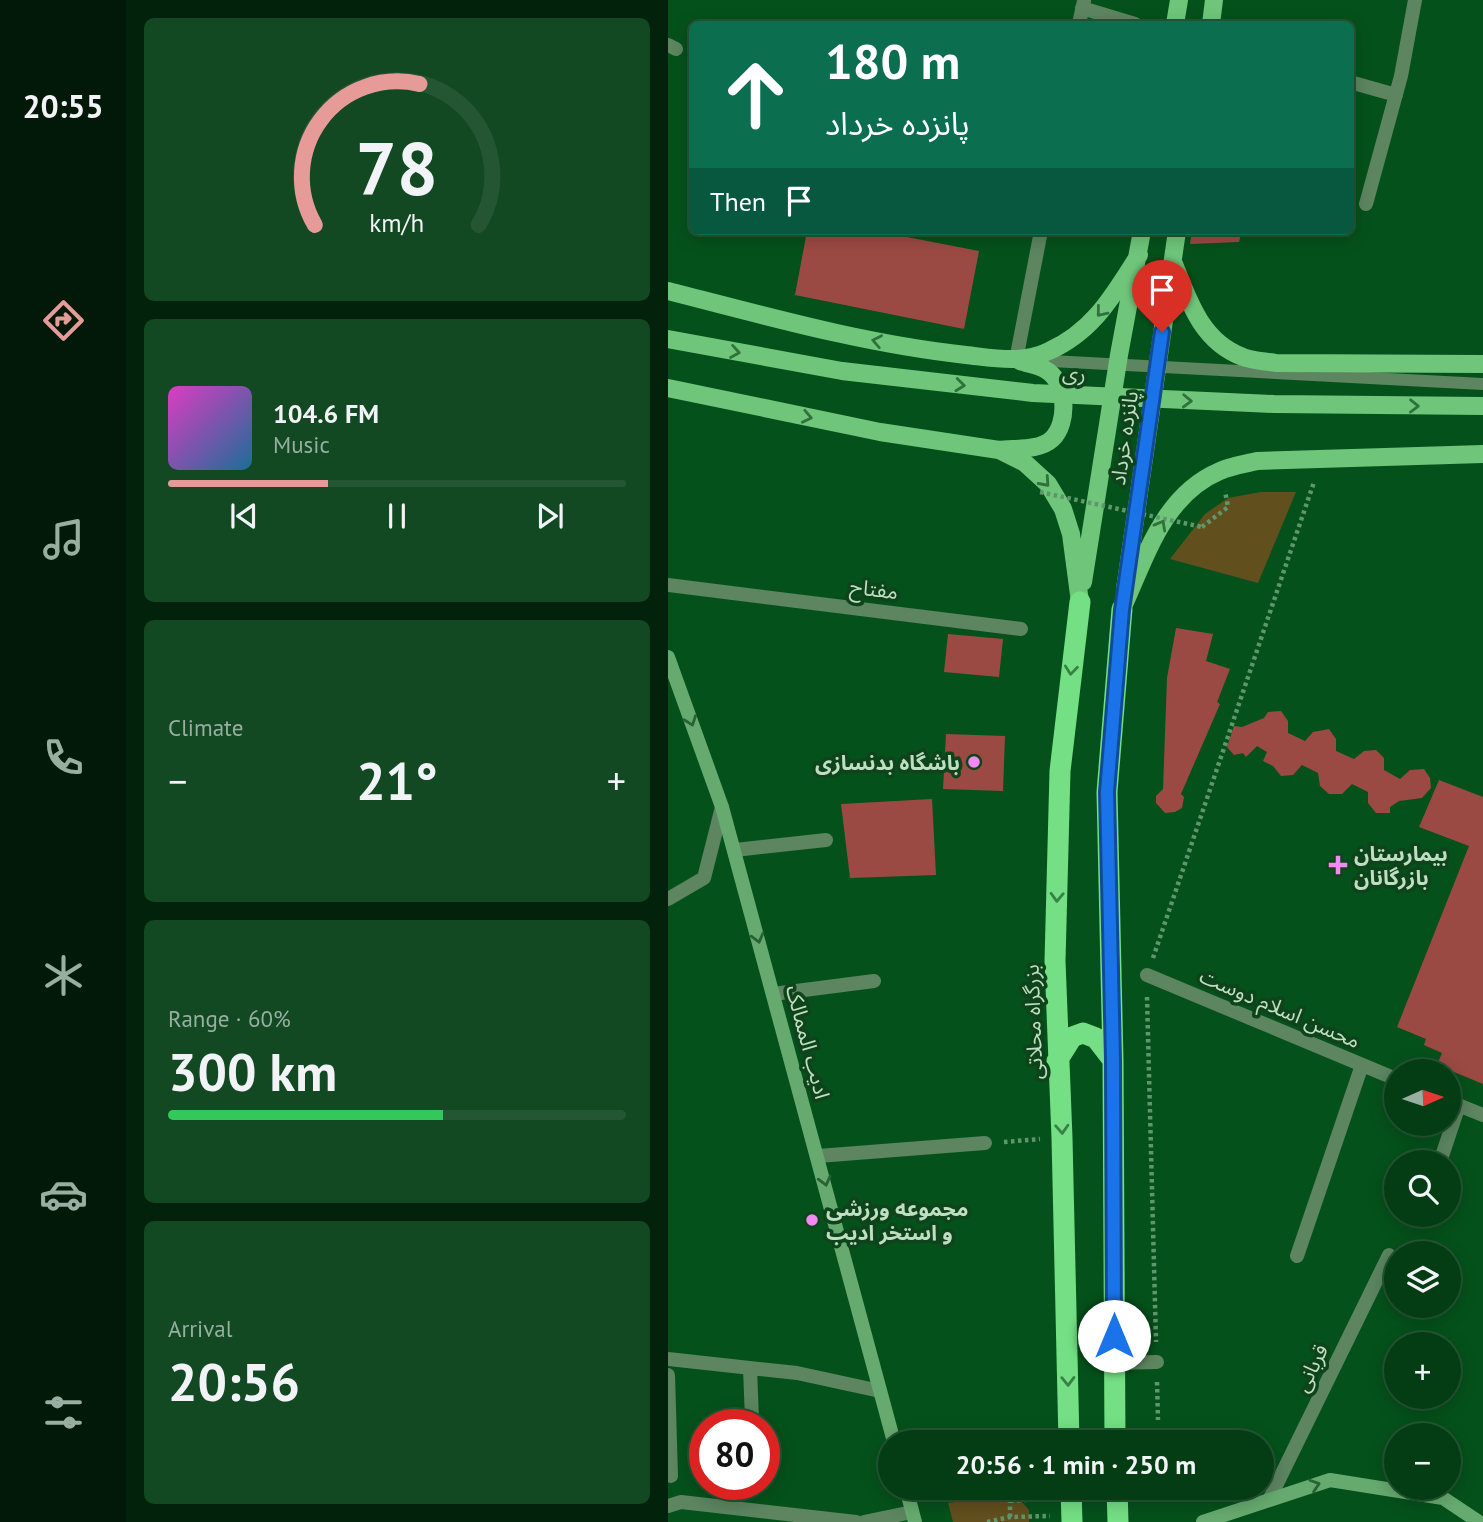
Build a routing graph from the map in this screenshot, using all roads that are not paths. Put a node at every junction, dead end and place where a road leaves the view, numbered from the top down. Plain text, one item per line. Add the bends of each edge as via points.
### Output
1 (1179, 0) edge
2 (1215, 0) edge
3 (1415, 0) edge
4 (1083, 4) edge
5 (1127, 21) edge
6 (1176, 21) edge
7 (1212, 21) edge
8 (1354, 83) edge
9 (1397, 95) junction
10 (1366, 204) dead end
11 (1040, 235) edge
12 (1142, 235) edge
13 (1176, 235) edge
14 (1139, 255) junction
15 (1172, 261) junction
16 (668, 291) edge
17 (668, 339) edge
18 (993, 357) junction
19 (1016, 360) junction
20 (1482, 365) edge
21 (1482, 384) edge
22 (668, 388) edge
23 (1482, 406) edge
24 (999, 450) junction
25 (1482, 454) edge
26 (668, 584) edge
27 (1080, 602) junction
28 (1122, 610) junction
29 (1021, 629) dead end
30 (668, 657) edge
31 (722, 807) junction
32 (826, 840) dead end
33 (734, 850) junction
34 (668, 900) edge
35 (1147, 975) road end
36 (874, 981) dead end
37 (773, 994) junction
38 (1057, 1060) junction
39 (1113, 1060) junction
40 (1362, 1065) junction
41 (1384, 1074) edge
42 (1461, 1106) edge
43 (1482, 1115) edge
44 (985, 1143) road end
45 (818, 1156) junction
46 (1297, 1256) dead end
47 (1384, 1265) edge
48 (668, 1359) edge
49 (1157, 1362) road end
50 (1114, 1363) junction
51 (750, 1368) junction
52 (668, 1376) edge
53 (880, 1391) junction
54 (752, 1409) edge
55 (891, 1430) edge
56 (1069, 1430) edge
57 (1115, 1430) edge
58 (671, 1476) dead end
59 (1274, 1490) edge
60 (1274, 1498) edge
61 (909, 1500) edge
62 (1071, 1500) edge
63 (1117, 1500) edge
64 (1269, 1500) edge
65 (668, 1506) edge
66 (914, 1517) edge
67 (1072, 1519) edge
68 (856, 1522) edge
69 (864, 1522) edge
70 (1118, 1522) edge
71 (1203, 1522) edge
72 (1481, 1522) edge

1 - 6 main road
2 - 7 main road
3 - 9 street
4 - 5 street
8 - 9 street
9 - 10 street
11 - 19 street
12 - 14 main road, پانزده خرداد
13 - 15 main road, پانزده خرداد
14 -> 19 main road via 1094,320 1052,350
14 - 27 main road, پانزده خرداد
15 - 20 main road via 1192,310 1213,341 1244,358 1276,363
15 - 28 main road, پانزده خرداد
18 -> 16 main road via 927,351 824,331
17 -> 23 main road, ری, bridge via 842,371 1033,393 1274,404
18 - 19 main road
18 - 21 lane
19 - 24 main road via 1046,370 1057,380 1064,404 1060,427 1051,440 1037,447
22 -> 24 main road via 880,432
24 -> 27 main road via 1025,463 1048,484 1063,509
28 -> 25 main road via 1169,511 1186,491 1222,470 1257,461
26 - 29 street, مفتاح
27 -> 38 highway, بزرگراه محلاتی via 1060,771
28 - 39 highway via 1107,792
30 -> 31 main road, ادیب الممالک
31 - 33 main road, ادیب الممالک
31 - 34 street via 704,878
32 - 33 street
33 -> 37 main road, ادیب الممالک
35 - 40 street, محسن اسلام دوست
36 - 37 street
37 - 45 main road, ادیب الممالک
38 - 39 highway via 1072,1037 1083,1033 1096,1038
38 -> 56 highway, بزرگراه محلاتی
39 - 50 highway
40 - 41 street, محسن اسلام دوست
40 - 46 street
42 - 43 street
44 - 45 street
45 -> 53 main road, ادیب الممالک
47 - 59 street, قربانی
48 - 51 street
49 - 50 street
50 - 57 highway
51 - 53 street
51 - 54 street
52 - 58 street
53 - 55 main road, ادیب الممالک
60 -> 72 main road via 1330,1480 1443,1499
61 - 66 main road
62 - 67 highway
63 - 70 highway
64 - 71 main road
65 - 68 street via 681,1502
66 - 69 street

